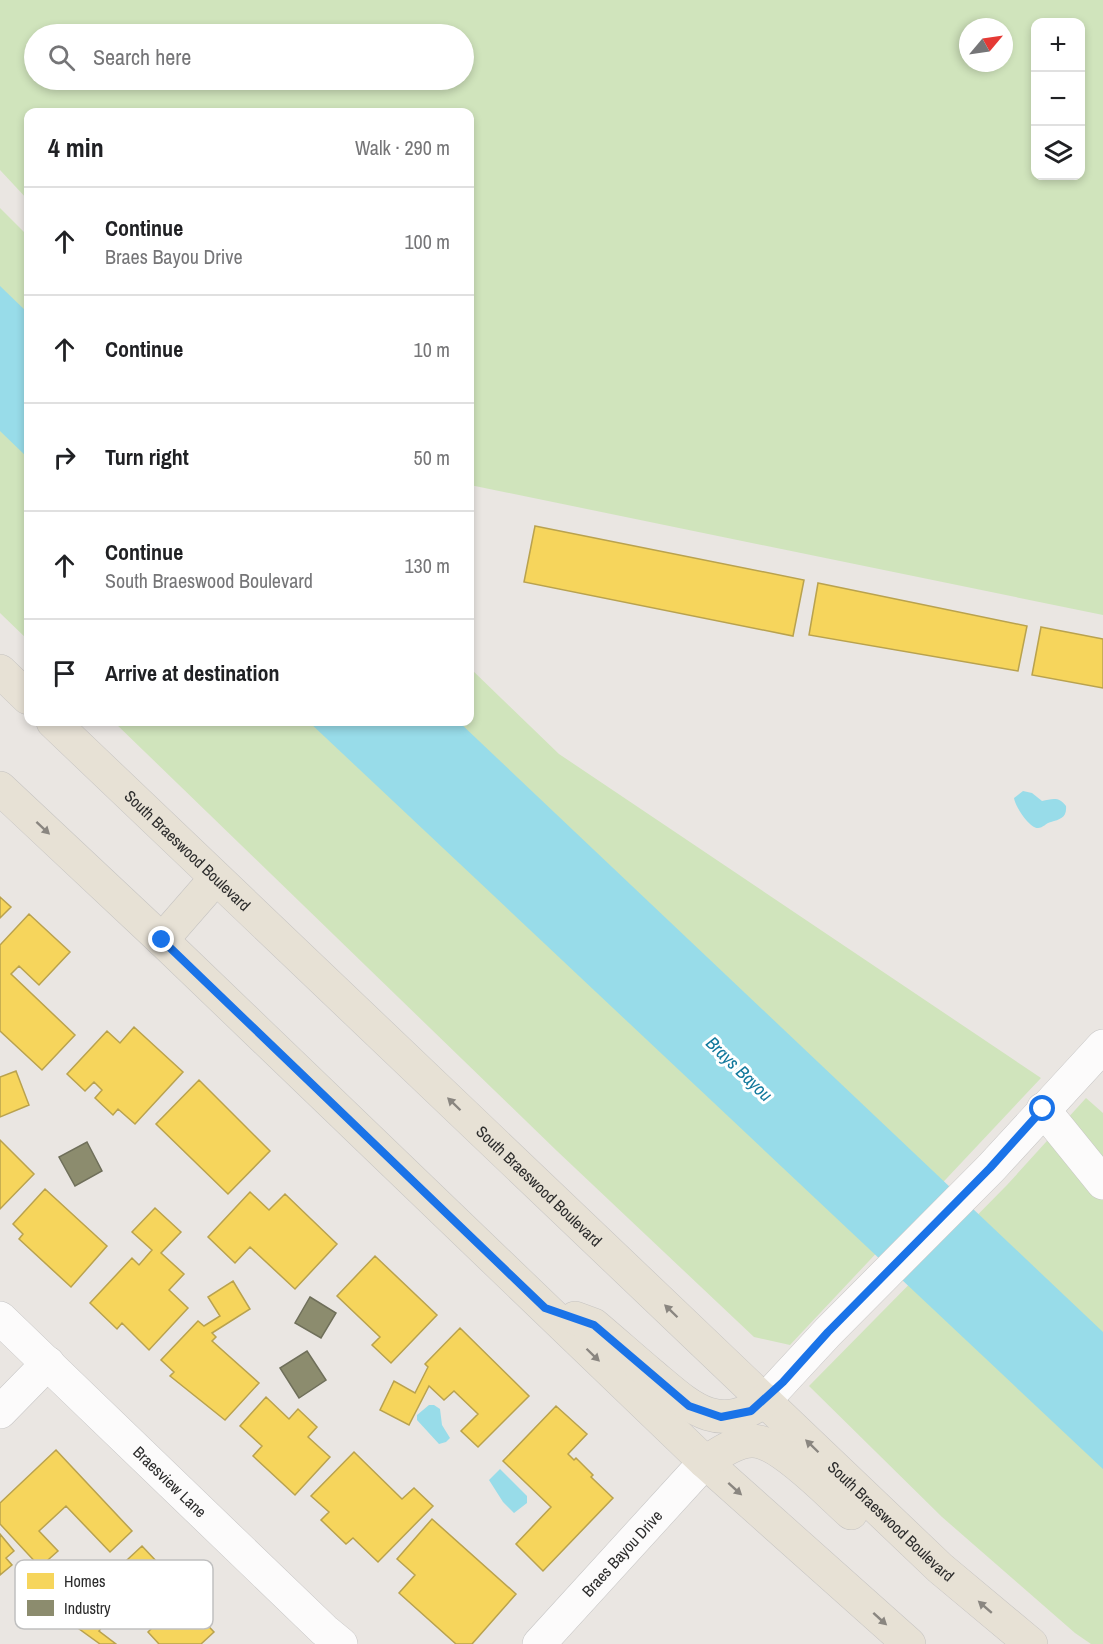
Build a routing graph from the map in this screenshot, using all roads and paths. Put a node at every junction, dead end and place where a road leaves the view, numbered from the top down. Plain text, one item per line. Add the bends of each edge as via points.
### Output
1 (0, 671) edge
2 (24, 694) edge
3 (57, 726) edge
4 (0, 788) edge
5 (216, 878) junction
6 (162, 940) junction
7 (1103, 1046) edge
8 (1043, 1109) junction
9 (1103, 1183) edge
10 (545, 1308) junction
11 (0, 1318) edge
12 (48, 1363) junction
13 (765, 1400) junction
14 (0, 1412) edge
15 (705, 1462) junction
16 (886, 1516) junction
17 (325, 1639) edge
18 (551, 1640) edge
19 (909, 1644) edge
20 (1031, 1644) edge

1 - 2 main road
3 - 5 main road, South Braeswood Boulevard
4 -> 6 main road
5 - 6 main road
13 -> 5 main road, South Braeswood Boulevard
6 - 10 main road
7 - 8 street
8 - 9 street
8 - 13 street
10 - 13 main road via 594,1325 689,1406 721,1417 751,1411
10 -> 15 main road
11 - 12 street, Braesview Lane
12 - 14 street
12 - 17 street, Braesview Lane
16 -> 13 main road, South Braeswood Boulevard
15 - 16 main road via 739,1444 766,1443 786,1455 853,1515
15 - 18 street, Braes Bayou Drive
15 -> 19 main road
20 -> 16 main road, South Braeswood Boulevard via 940,1568

